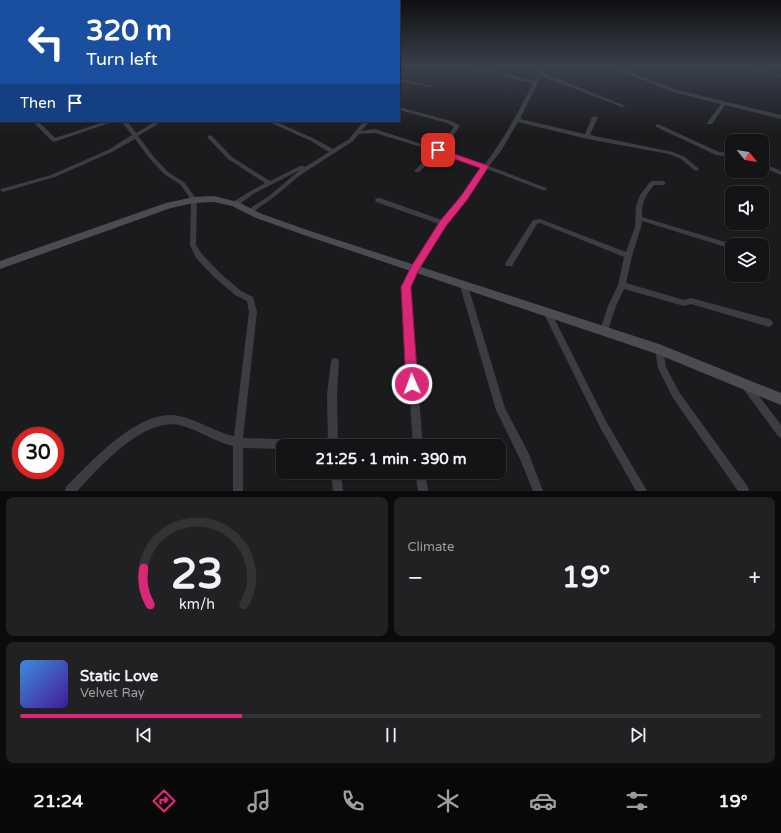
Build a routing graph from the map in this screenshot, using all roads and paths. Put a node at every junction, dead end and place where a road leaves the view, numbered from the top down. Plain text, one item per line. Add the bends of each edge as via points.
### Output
1 (533, 88) edge
2 (585, 88) edge
3 (665, 88) edge
4 (724, 103) junction
5 (624, 106) dead end
6 (400, 108) edge
7 (595, 117) dead end
8 (781, 117) edge
9 (517, 120) junction
10 (36, 122) edge
11 (104, 122) edge
12 (125, 122) edge
13 (158, 122) edge
14 (272, 122) edge
15 (366, 122) edge
16 (710, 124) dead end
17 (658, 126) dead end
18 (359, 132) junction
19 (135, 136) junction
20 (210, 137) dead end
21 (587, 137) junction
22 (440, 151) junction
23 (332, 152) junction
24 (725, 154) edge
25 (485, 166) junction
26 (769, 167) edge
27 (696, 169) dead end
28 (417, 171) dead end
29 (780, 171) edge
30 (663, 183) dead end
31 (270, 184) junction
32 (544, 189) dead end
33 (3, 190) dead end
34 (194, 200) junction
35 (378, 200) dead end
36 (235, 204) junction
37 (251, 211) junction
38 (638, 218) junction
39 (443, 223) junction
40 (725, 244) edge
41 (628, 256) junction
42 (509, 264) dead end
43 (0, 265) edge
44 (414, 269) junction
45 (622, 285) junction
46 (464, 286) junction
47 (547, 312) junction
48 (769, 322) dead end
49 (604, 330) junction
50 (659, 349) junction
51 (335, 362) dead end
52 (747, 386) junction
53 (781, 399) edge
54 (781, 433) edge
55 (334, 439) edge
56 (417, 439) edge
57 (238, 442) junction
58 (276, 444) edge
59 (337, 479) edge
60 (421, 479) edge
61 (70, 491) edge
62 (238, 491) edge
63 (338, 491) edge
64 (423, 491) edge
65 (538, 491) edge
66 (642, 491) edge
67 (744, 491) edge

1 - 9 street
2 - 5 street
3 - 4 street
4 - 8 street
4 - 16 street
6 - 22 street via 457,126
7 - 21 street
9 - 21 street
9 - 25 street via 498,151
10 - 11 street via 54,140
12 - 19 street
13 - 19 street
14 - 23 street via 313,140
15 - 18 street
17 - 24 street via 718,154
18 - 22 street via 375,131
18 - 23 street
19 - 33 street via 110,151 54,176
19 - 34 street via 166,172 183,184
20 - 31 street via 230,158
21 - 27 street via 671,153 683,158
22 - 25 street
22 - 28 street
23 - 31 street
23 - 37 street via 297,175
25 - 32 street
25 - 39 street via 464,198
26 - 29 street
30 - 38 street via 652,183 648,187 639,206
31 - 36 street
34 - 36 street via 214,199
34 - 43 street via 170,205
34 - 57 street via 194,248 217,275 238,293 250,299 253,312
35 - 39 street
36 - 37 street
37 - 44 street via 281,225
38 - 40 street
38 - 41 street via 638,226
39 - 44 street
41 - 42 street via 540,221 535,222
41 - 45 street
44 - 46 street
44 - 56 street via 406,287
45 - 48 street via 684,303 691,301
45 - 49 street
46 - 47 street
46 - 65 street via 501,410
47 - 49 street
47 - 66 street via 604,426
49 - 50 street
50 - 52 street
50 - 67 street via 662,368 676,395
51 - 55 street via 332,394
52 - 53 street
52 - 54 street
57 - 58 street
57 - 61 street via 221,439 192,424 169,418 155,422 129,436 114,448
57 - 62 street
59 - 63 street
60 - 64 street

